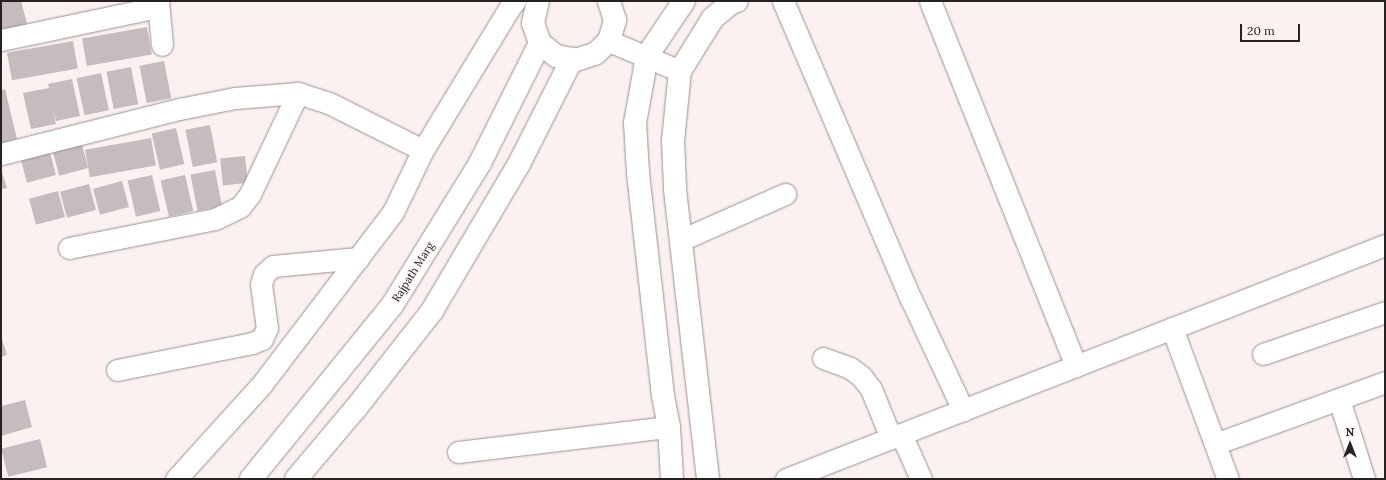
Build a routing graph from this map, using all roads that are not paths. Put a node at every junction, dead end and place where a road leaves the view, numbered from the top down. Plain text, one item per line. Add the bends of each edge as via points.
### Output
1 (515, 1) edge
2 (538, 1) edge
3 (610, 1) edge
4 (684, 1) edge
5 (737, 1) edge
6 (783, 1) edge
7 (930, 1) edge
8 (158, 4) edge
9 (1, 40) edge
10 (609, 41) junction
11 (540, 43) junction
12 (162, 45) dead end
13 (647, 56) junction
14 (572, 60) junction
15 (680, 71) junction
16 (298, 93) junction
17 (423, 150) junction
18 (1, 154) edge
19 (786, 194) dead end
20 (681, 240) junction
21 (1385, 245) edge
22 (69, 248) dead end
23 (359, 258) junction
24 (1385, 312) edge
25 (1172, 328) junction
26 (1263, 354) dead end
27 (823, 358) dead end
28 (1076, 366) junction
29 (117, 370) dead end
30 (1385, 382) edge
31 (1339, 399) junction
32 (962, 410) junction
33 (668, 427) junction
34 (896, 436) junction
35 (1215, 444) junction
36 (458, 452) dead end
37 (176, 479) edge
38 (251, 479) edge
39 (296, 479) edge
40 (672, 479) edge
41 (708, 479) edge
42 (786, 479) edge
43 (921, 479) edge
44 (1228, 479) edge
45 (1364, 479) edge

1 - 17 street
2 - 11 main road via 533,23
3 - 10 main road via 615,20
4 - 13 main road
5 - 15 main road via 714,18
6 - 32 street via 911,299
7 - 28 street
8 - 9 street
8 - 12 street
10 - 13 street
10 - 14 main road via 595,54
11 - 14 main road via 556,56
11 - 38 main road, Rajpath Marg via 480,163 393,304
13 - 15 street
13 - 33 main road via 636,130 638,172
14 - 39 main road via 520,164 432,311
15 - 20 main road via 673,141
16 - 17 street via 329,103
16 - 18 street via 235,98 179,109
16 - 22 street via 250,194 240,207 215,219
17 - 23 street via 393,212
19 - 20 street
20 - 41 main road
21 - 25 street
23 - 29 street via 274,266 264,274 261,284 267,328 262,339
23 - 37 street via 262,384
24 - 26 street
25 - 28 street
25 - 35 street
27 - 34 street via 850,368 861,376 871,389
28 - 32 street
30 - 31 street
31 - 35 street
31 - 45 street
32 - 34 street
33 - 36 street
33 - 40 main road
34 - 42 street
34 - 43 street
35 - 44 street

